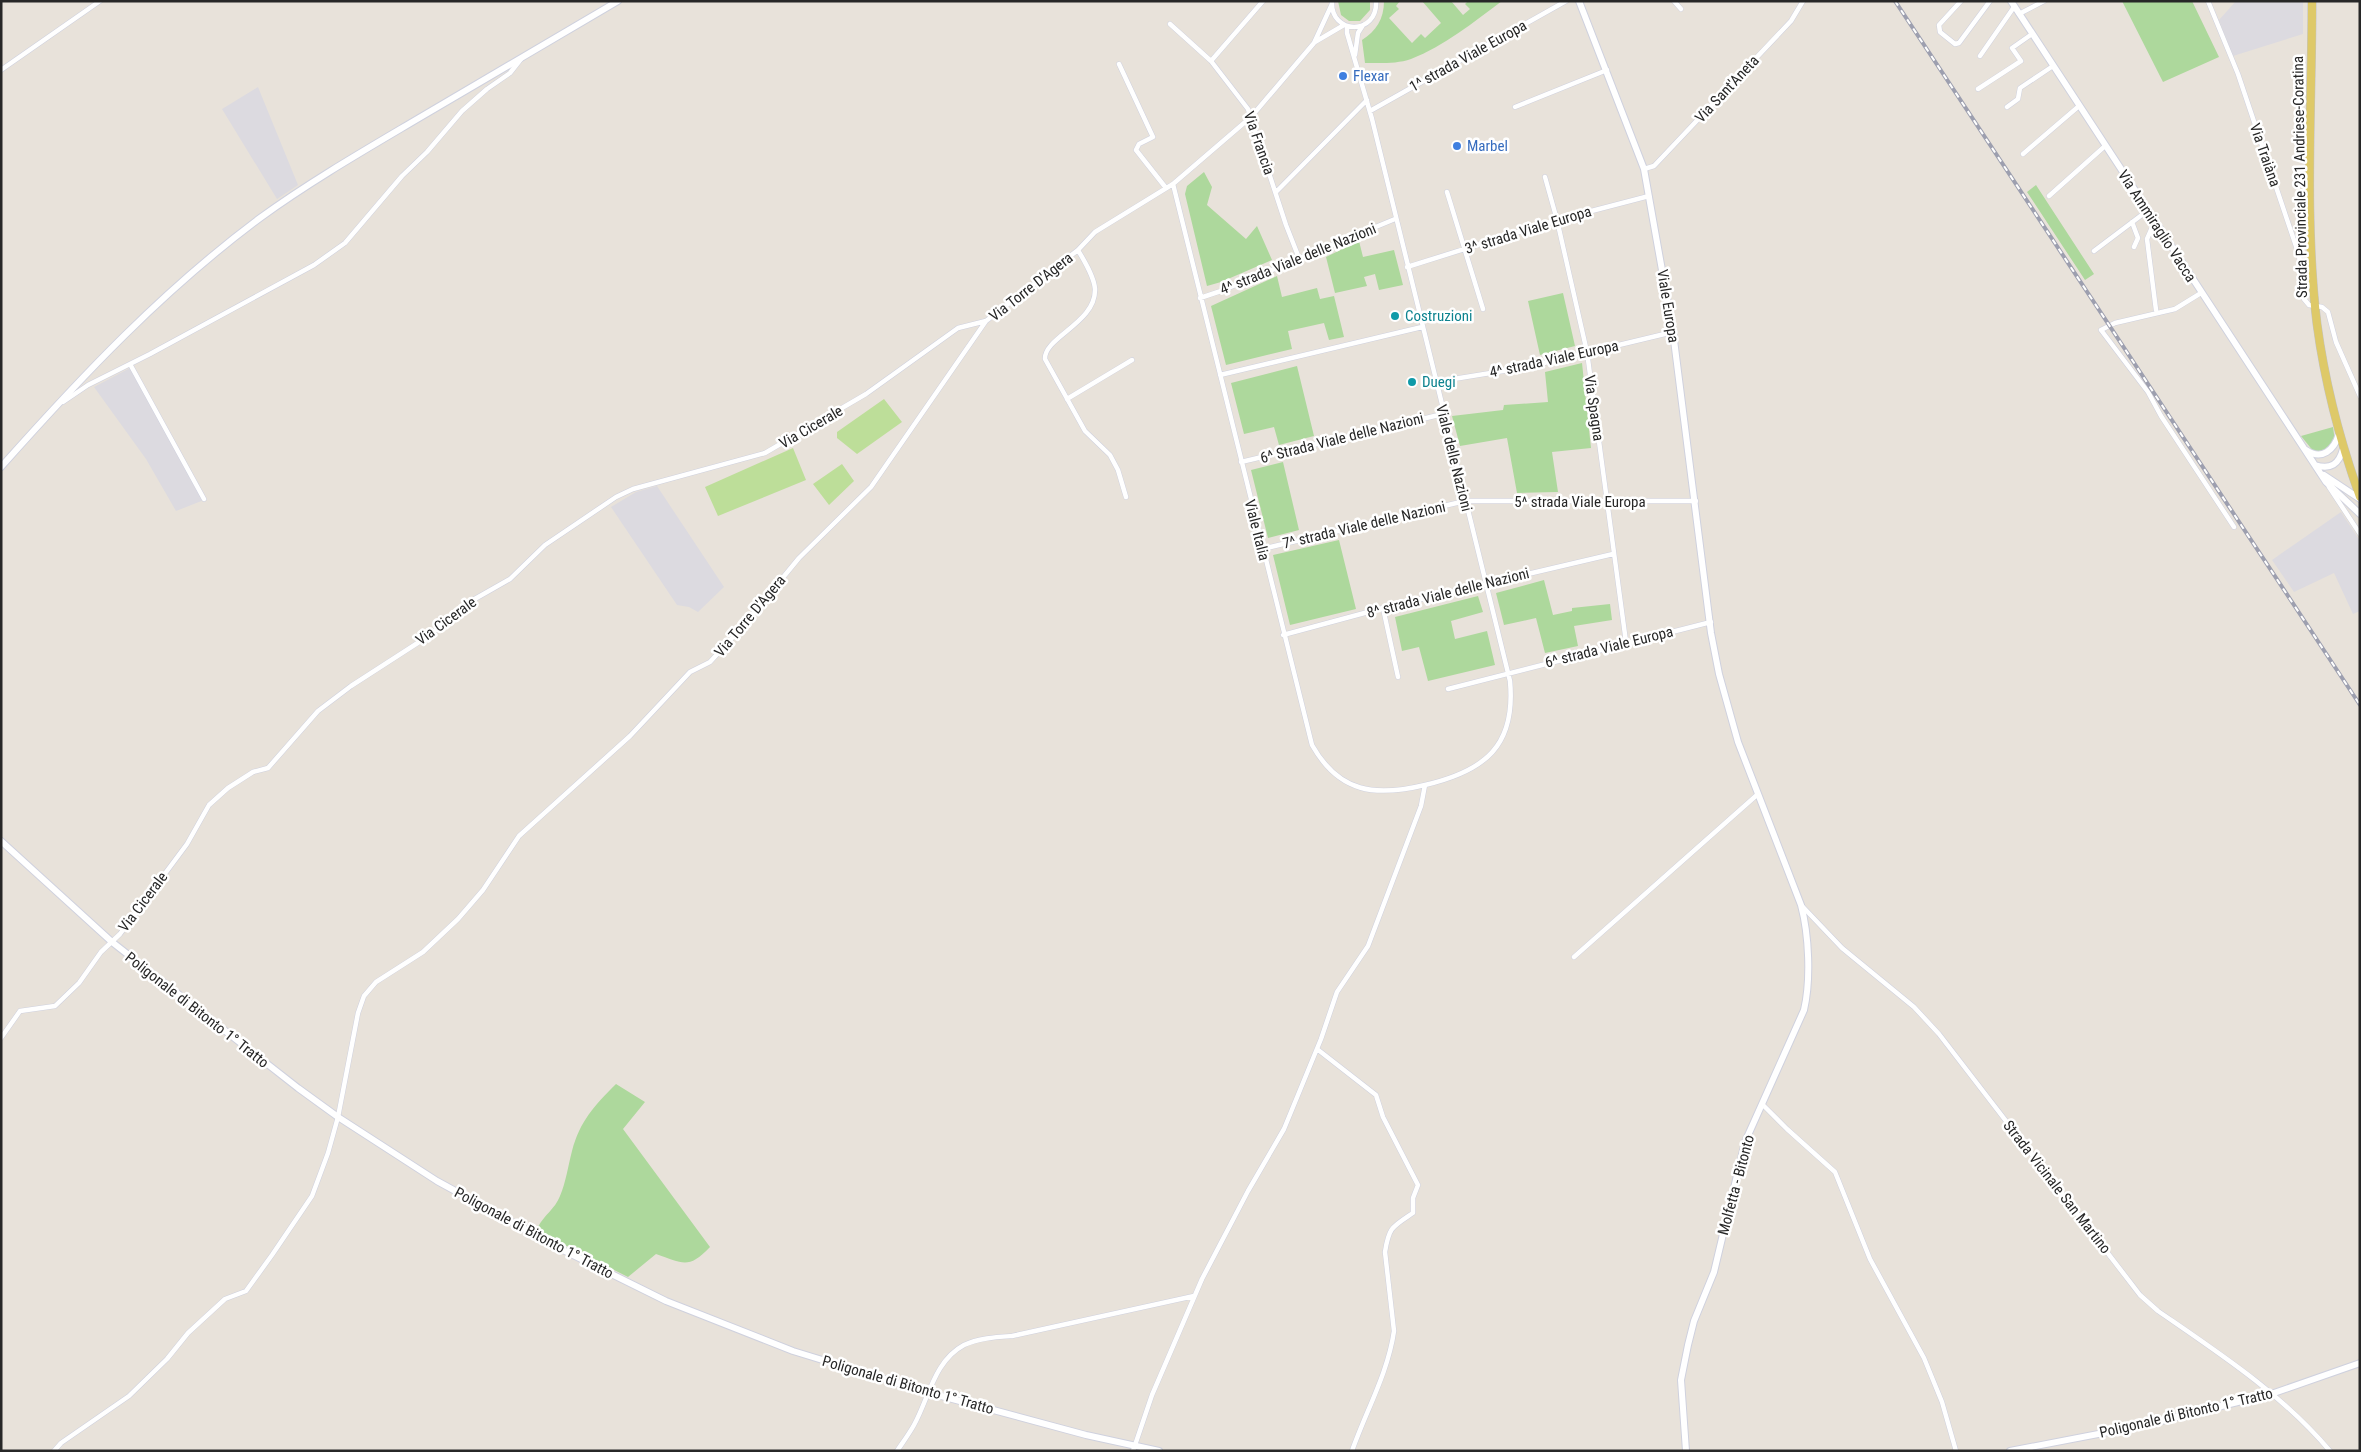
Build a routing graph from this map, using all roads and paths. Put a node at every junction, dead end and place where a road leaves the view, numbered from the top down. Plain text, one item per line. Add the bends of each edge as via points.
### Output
1 (100, 1) edge
2 (618, 1) edge
3 (1263, 1) edge
4 (1376, 1) edge
5 (1566, 1) edge
6 (1579, 1) edge
7 (1674, 1) edge
8 (1803, 1) edge
9 (1961, 1) edge
10 (1990, 1) edge
11 (2044, 1) edge
12 (2208, 1) edge
13 (2312, 1) edge
14 (1332, 3) edge
15 (2012, 4) edge
16 (1681, 9) dead end
17 (2019, 14) junction
18 (1170, 24) dead end
19 (1346, 26) junction
20 (1363, 26) junction
21 (2032, 34) junction
22 (1314, 43) junction
23 (1980, 56) dead end
24 (522, 57) junction
25 (1355, 58) junction
26 (1211, 61) junction
27 (1119, 64) dead end
28 (2053, 66) junction
29 (1, 70) edge
30 (1607, 70) junction
31 (1978, 89) dead end
32 (1367, 100) junction
33 (2079, 106) junction
34 (1515, 107) dead end
35 (2007, 107) dead end
36 (1370, 111) junction
37 (1251, 118) junction
38 (2105, 146) junction
39 (2023, 154) dead end
40 (1644, 169) junction
41 (1545, 177) dead end
42 (1173, 184) junction
43 (1166, 188) junction
44 (1276, 192) junction
45 (1447, 192) dead end
46 (1649, 196) junction
47 (2049, 196) dead end
48 (2147, 211) junction
49 (1395, 219) junction
50 (1557, 220) junction
51 (2132, 222) junction
52 (2154, 223) junction
53 (2134, 247) dead end
54 (1465, 249) junction
55 (1078, 250) junction
56 (2094, 251) dead end
57 (1299, 258) junction
58 (1407, 267) junction
59 (2202, 293) junction
60 (1200, 298) junction
61 (2315, 306) junction
62 (1483, 309) dead end
63 (2156, 310) dead end
64 (986, 322) junction
65 (1422, 328) junction
66 (1673, 332) junction
67 (1586, 352) junction
68 (1132, 360) dead end
69 (130, 364) junction
70 (1220, 375) junction
71 (1435, 382) junction
72 (2360, 396) edge
73 (1067, 399) junction
74 (56, 407) junction
75 (1443, 414) junction
76 (2339, 434) junction
77 (2305, 449) junction
78 (2343, 449) junction
79 (1241, 462) junction
80 (2315, 465) junction
81 (1, 467) edge
82 (2326, 482) junction
83 (1126, 497) dead end
84 (2360, 498) edge
85 (204, 499) dead end
86 (1465, 501) junction
87 (1696, 501) junction
88 (1606, 502) junction
89 (2360, 514) edge
90 (2234, 527) dead end
91 (2360, 534) edge
92 (1262, 549) junction
93 (1614, 554) junction
94 (1486, 583) junction
95 (1383, 608) junction
96 (1711, 622) junction
97 (1283, 635) junction
98 (1626, 642) junction
99 (1508, 673) junction
100 (1398, 677) dead end
101 (1448, 689) dead end
102 (1425, 785) junction
103 (1758, 794) junction
104 (1, 841) edge
105 (1800, 905) junction
106 (112, 942) junction
107 (1574, 957) dead end
108 (1, 1038) edge
109 (1317, 1050) junction
110 (1762, 1104) junction
111 (338, 1117) junction
112 (1194, 1296) junction
113 (2360, 1363) edge
114 (930, 1392) junction
115 (2274, 1393) junction
116 (1133, 1448) edge
117 (54, 1451) edge
118 (897, 1451) edge
119 (1159, 1451) edge
120 (1352, 1451) edge
121 (1687, 1451) edge
122 (1956, 1451) edge
123 (2010, 1451) edge
124 (2330, 1451) edge

1 - 29 street
2 - 24 main road
3 - 26 street
4 - 20 street, Viale delle Nazioni via 1374,15
5 - 36 street, 1^ strada Viale Europa
6 - 30 main road, Viale Europa
7 - 16 street
8 - 40 street, Via Sant'Aneta via 1791,20 1687,133 1654,166
9 - 10 street via 1939,25 1940,32 1955,44
11 - 17 street
12 - 61 street, Via Traiàna via 2238,74 2299,255 2304,299
13 - 61 main road, Strada Provinciale 231 Andriese-Coratina via 2311,218
14 - 19 street, Viale delle Nazioni via 1335,16
14 - 22 street
15 - 17 main road, Via Ammiraglio Vacca
15 - 23 street
17 - 21 main road, Via Ammiraglio Vacca
18 - 26 street, Via Francia
19 - 20 street
19 - 22 street
19 - 25 street, Viale delle Nazioni
20 - 25 street, Viale delle Nazioni via 1358,33
21 - 28 main road, Via Ammiraglio Vacca
21 - 31 street via 2012,48 2021,61
22 - 37 street, Via Torre D'Agera
24 - 69 street via 510,73 487,88 462,111 345,243 306,270
24 - 74 main road via 339,165 259,219 153,306
25 - 32 street, Viale delle Nazioni
26 - 37 street, Via Francia via 1244,100
27 - 43 street via 1153,137 1139,144 1136,150
28 - 33 main road, Via Ammiraglio Vacca
28 - 35 street via 2020,88 2018,99
30 - 34 street
30 - 40 main road, Viale Europa
32 - 36 street, Viale delle Nazioni
32 - 44 street
33 - 38 main road, Via Ammiraglio Vacca
33 - 39 street
36 - 49 street, Viale delle Nazioni
37 - 42 street, Via Torre D'Agera
37 - 44 street, Via Francia
38 - 47 street
38 - 48 main road, Via Ammiraglio Vacca
40 - 46 main road, Viale Europa
41 - 50 street, Via Spagna
42 - 43 street, Via Torre D'Agera
42 - 60 street, Viale Italia
43 - 55 street, Via Torre D'Agera via 1095,232
44 - 57 street, Via Francia
45 - 54 street
46 - 50 street, 3^ strada Viale Europa
46 - 66 main road, Viale Europa
48 - 51 street
48 - 52 main road, Via Ammiraglio Vacca
49 - 57 street, 4^ strada Viale delle Nazioni
49 - 58 street, Viale delle Nazioni
50 - 54 street, 3^ strada Viale Europa
50 - 67 street, Via Spagna
51 - 53 street via 2138,238
51 - 56 street
52 - 59 main road, Via Ammiraglio Vacca
52 - 63 street via 2148,239
54 - 58 street, 3^ strada Viale Europa
54 - 62 street
55 - 64 street, Via Torre D'Agera
55 - 73 street via 1092,277 1093,300 1081,319 1044,353
57 - 60 street, 4^ strada Viale delle Nazioni
58 - 65 street, Viale delle Nazioni
59 - 77 main road, Via Ammiraglio Vacca
59 - 90 street via 2175,309 2114,323 2101,330 2148,392
60 - 70 street, Viale Italia
61 - 72 street via 2328,312 2336,342
61 - 76 main road, Strada Provinciale 231 Andriese-Coratina via 2325,373
64 - 106 street, Via Cicerale via 958,328 866,394 765,453 633,489 546,545 510,579 466,604 430,635 351,686 318,712 268,768 253,772 208,806 187,844
64 - 111 street, Via Torre D'Agera via 871,487 799,558 710,662 690,672 630,736 519,836 483,890 458,919 423,952 376,982 364,996
65 - 70 street
65 - 71 street, Viale delle Nazioni
66 - 67 street, 4^ strada Viale Europa
66 - 87 main road, Viale Europa
67 - 71 street, 4^ strada Viale Europa via 1527,367
67 - 88 street, Via Spagna
68 - 73 street
69 - 74 street via 88,385
69 - 85 street
70 - 79 street, Viale Italia
71 - 75 street, Viale delle Nazioni
73 - 83 street via 1085,431 1110,455
74 - 81 main road
75 - 79 street, 6^ Strada Viale delle Nazioni
75 - 86 street, Viale delle Nazioni
76 - 77 main road via 2333,448 2326,453 2315,454
76 - 78 main road, Strada Provinciale 231 Andriese-Coratina
77 - 80 main road, Via Ammiraglio Vacca
78 - 80 main road via 2334,465
78 - 84 main road, Strada Provinciale 231 Andriese-Coratina
79 - 92 street, Viale Italia
80 - 82 main road, Via Ammiraglio Vacca
80 - 84 main road, Via Ammiraglio Vacca via 2328,479
82 - 89 main road, Via Ammiraglio Vacca
82 - 91 street
86 - 88 street, 5^ strada Viale Europa
86 - 92 street, 7^ strada Viale delle Nazioni
86 - 94 street, Viale delle Nazioni
87 - 88 street, 5^ strada Viale Europa
87 - 96 main road, Viale Europa
88 - 93 street, Via Spagna
92 - 97 street, Viale Italia
93 - 94 street, 8^ strada Viale delle Nazioni
93 - 98 street, Via Spagna
94 - 95 street, 8^ strada Viale delle Nazioni
94 - 99 street, Viale delle Nazioni
95 - 97 street, 8^ strada Viale delle Nazioni
95 - 100 street
96 - 98 street, 6^ strada Viale Europa
96 - 103 main road, Viale Europa via 1714,652 1734,727
97 - 102 street, Viale Italia via 1308,736 1325,765 1342,780 1364,789 1392,792
98 - 99 street, 6^ strada Viale Europa
99 - 101 street, 6^ strada Viale Europa
99 - 102 street, Viale delle Nazioni via 1511,710 1505,732 1492,754 1460,776
102 - 109 street via 1421,806 1368,946 1337,992
103 - 105 main road, Molfetta - Bitonto
103 - 107 street
104 - 106 main road, Poligonale di Bitonto 1° Tratto
105 - 110 main road, Molfetta - Bitonto via 1808,993 1798,1028
105 - 115 street, Strada Vicinale San Martino via 1842,948 1914,1008 1939,1034 2140,1296
106 - 108 street, Via Cicerale via 79,983 55,1006 20,1010
106 - 111 main road, Poligonale di Bitonto 1° Tratto
109 - 112 street via 1284,1129
109 - 120 street via 1376,1095 1383,1117 1418,1185 1413,1198 1413,1213 1392,1227 1387,1239 1385,1252 1394,1332 1377,1391
110 - 121 main road, Molfetta - Bitonto via 1745,1142 1714,1272 1694,1321 1683,1363 1681,1392
110 - 122 street via 1835,1172 1870,1259 1924,1358 1942,1402
111 - 114 main road, Poligonale di Bitonto 1° Tratto via 436,1181 666,1301 793,1351
111 - 117 street, Via Torre D'Agera via 312,1196 246,1291 225,1299 128,1396
112 - 114 street via 964,1345 946,1359
112 - 116 street
113 - 115 main road, Poligonale di Bitonto 1° Tratto
114 - 116 main road, Poligonale di Bitonto 1° Tratto
114 - 118 street via 914,1426
115 - 123 main road, Poligonale di Bitonto 1° Tratto via 2145,1425
115 - 124 street, Strada Vicinale San Martino
116 - 119 main road, Poligonale di Bitonto 1° Tratto

